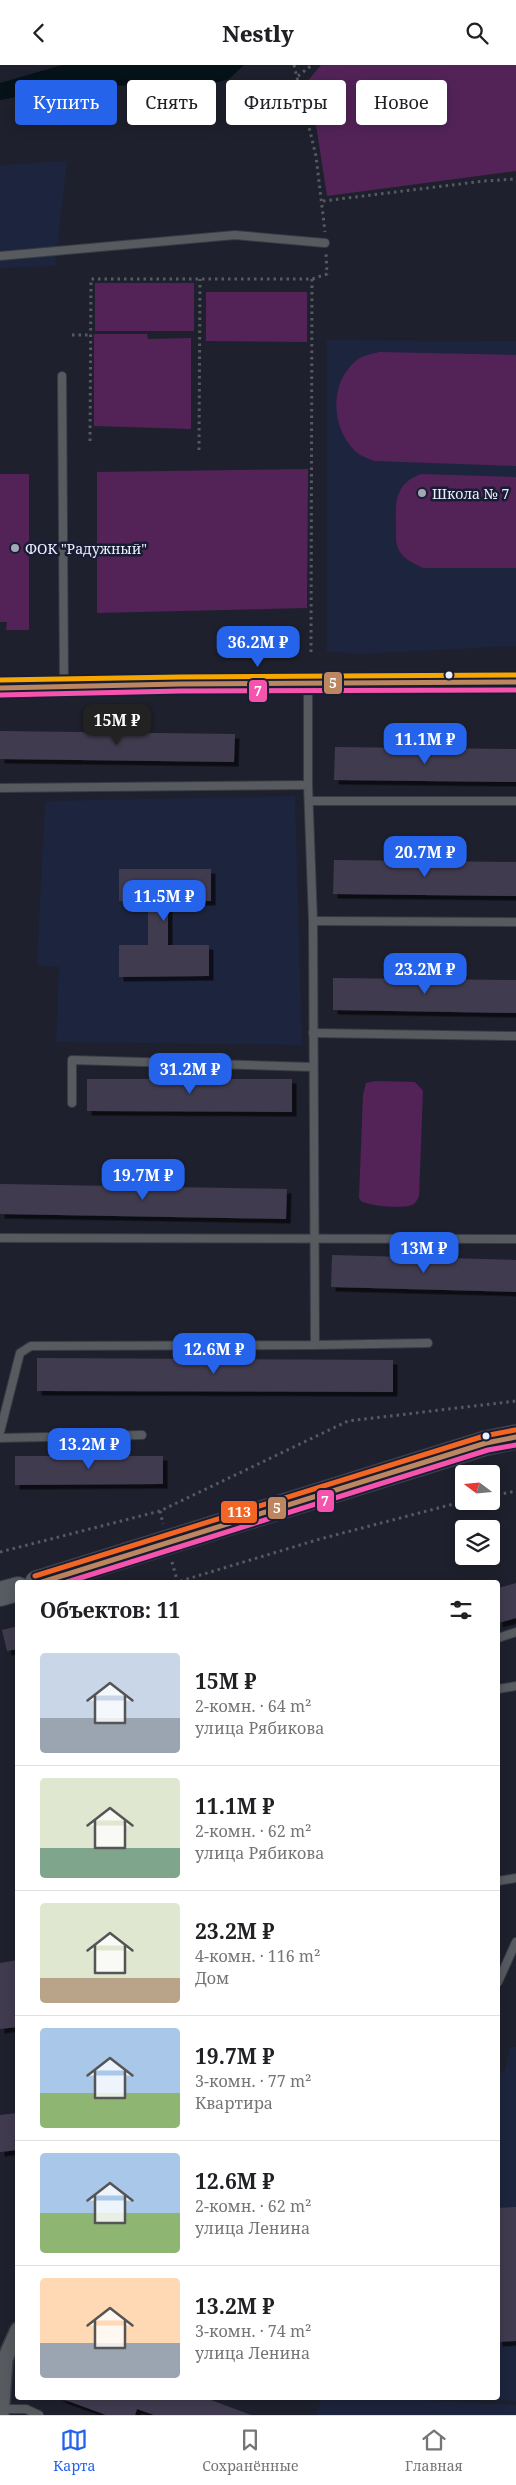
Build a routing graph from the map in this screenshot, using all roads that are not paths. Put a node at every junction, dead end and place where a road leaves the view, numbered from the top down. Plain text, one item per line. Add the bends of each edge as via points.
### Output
1 (325, 243) road end
2 (0, 256) edge
3 (62, 376) dead end
4 (308, 682) junction
5 (516, 682) edge
6 (64, 687) junction
7 (0, 688) edge
8 (308, 785) junction
9 (0, 788) edge
10 (309, 801) junction
11 (516, 801) edge
12 (313, 921) junction
13 (516, 922) edge
14 (313, 1033) junction
15 (516, 1036) edge
16 (313, 1067) junction
17 (72, 1103) dead end
18 (313, 1237) junction
19 (0, 1238) edge
20 (516, 1239) edge
21 (428, 1343) dead end
22 (315, 1345) junction
23 (0, 1432) edge
24 (142, 1435) dead end
25 (516, 1437) edge
26 (0, 1438) edge
27 (64, 1578) edge
28 (15, 1590) edge
29 (0, 1594) edge
30 (516, 1632) edge
31 (500, 1637) edge
32 (516, 1686) edge
33 (500, 1689) edge
34 (516, 1878) edge
35 (500, 1881) edge
36 (516, 1942) edge
37 (500, 1978) edge
38 (15, 2337) edge
39 (0, 2409) edge
40 (1, 2415) edge
41 (39, 2415) edge

1 - 2 lane via 235,235
3 - 6 lane
4 - 5 street
4 - 6 street
4 - 8 lane
6 - 7 street
8 - 9 lane
8 - 10 lane
10 - 11 lane
10 - 12 lane
12 - 13 lane
12 - 14 lane
14 - 15 lane
14 - 16 lane
16 - 17 lane via 72,1059
16 - 18 lane
18 - 19 lane
18 - 20 lane
18 - 22 lane
21 - 22 lane
22 - 23 lane via 31,1346 20,1353
24 - 26 lane
25 - 27 main road via 486,1443
28 - 29 main road
30 - 31 lane
32 - 33 lane
34 - 35 lane
36 - 37 lane
38 - 39 street via 5,2359
39 - 40 street
39 - 41 lane via 26,2409

